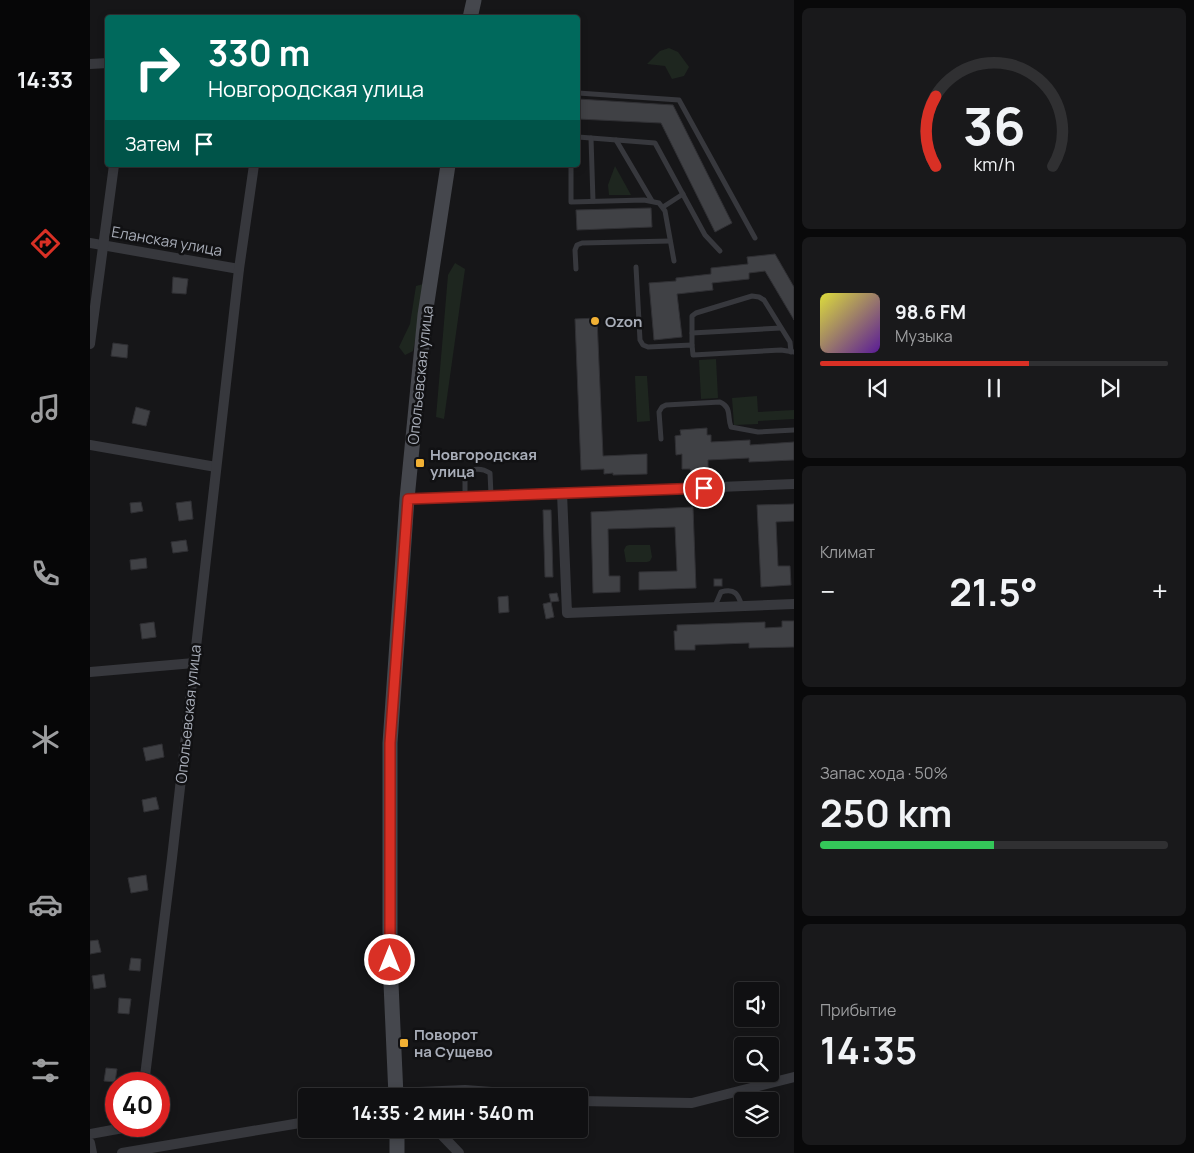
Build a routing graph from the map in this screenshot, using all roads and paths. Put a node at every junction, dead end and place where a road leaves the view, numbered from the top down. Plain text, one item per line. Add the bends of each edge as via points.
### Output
1 (474, 0) edge
2 (471, 15) edge
3 (105, 63) edge
4 (90, 64) edge
5 (580, 93) edge
6 (580, 138) edge
7 (591, 138) junction
8 (616, 140) junction
9 (114, 167) edge
10 (254, 167) edge
11 (448, 167) edge
12 (571, 167) edge
13 (683, 194) junction
14 (593, 201) junction
15 (652, 201) junction
16 (663, 207) junction
17 (755, 238) dead end
18 (670, 241) junction
19 (90, 243) edge
20 (104, 245) junction
21 (720, 252) dead end
22 (674, 262) dead end
23 (636, 267) dead end
24 (239, 268) junction
25 (576, 269) dead end
26 (781, 328) junction
27 (692, 333) junction
28 (90, 344) edge
29 (692, 345) junction
30 (793, 352) edge
31 (794, 430) edge
32 (661, 439) dead end
33 (90, 445) edge
34 (216, 467) junction
35 (794, 484) edge
36 (562, 493) junction
37 (492, 496) junction
38 (465, 497) junction
39 (408, 499) junction
40 (794, 604) edge
41 (743, 606) junction
42 (715, 608) junction
43 (194, 663) junction
44 (90, 672) edge
45 (145, 1072) edge
46 (794, 1077) edge
47 (396, 1088) edge
48 (588, 1101) edge
49 (298, 1123) edge
50 (105, 1131) edge
51 (90, 1134) edge
52 (396, 1138) edge
53 (445, 1138) edge
54 (90, 1143) edge
55 (92, 1153) edge
56 (122, 1153) edge
57 (397, 1153) edge
58 (459, 1153) edge

1 - 2 street
3 - 4 street
5 - 17 lane via 679,100
6 - 7 lane
7 - 8 lane
7 - 14 lane
8 - 13 lane via 655,143
8 - 15 lane
9 - 20 street
10 - 24 street, Опольевская улица
11 - 39 street, Опольевская улица via 425,315
12 - 14 lane via 571,202
13 - 16 lane
13 - 21 lane
14 - 15 lane
15 - 16 lane
16 - 18 lane
18 - 22 lane
18 - 25 lane via 582,243 575,250
19 - 20 street, Еланская улица
20 - 24 street, Еланская улица
20 - 28 street
23 - 29 lane via 640,340 643,345
24 - 34 street, Опольевская улица
26 - 27 lane
26 - 27 lane via 764,300 752,296 696,313 692,316
26 - 30 lane
27 - 29 lane
29 - 30 lane via 693,355
31 - 32 lane via 758,432 731,428 728,408 720,402 666,405 659,412
33 - 34 street
34 - 43 street, Опольевская улица
35 - 36 street
36 - 37 street
36 - 42 street via 567,613
37 - 38 street
37 - 38 lane via 490,473 477,469 465,474
38 - 39 street
39 - 47 street, Опольевская улица via 390,743 390,960
40 - 41 street
41 - 42 street
41 - 42 lane via 738,594 732,591 721,592
43 - 44 street
43 - 45 street, Опольевская улица
46 - 48 street via 692,1103
49 - 56 street
50 - 51 street
52 - 57 street
53 - 58 street
54 - 55 street

